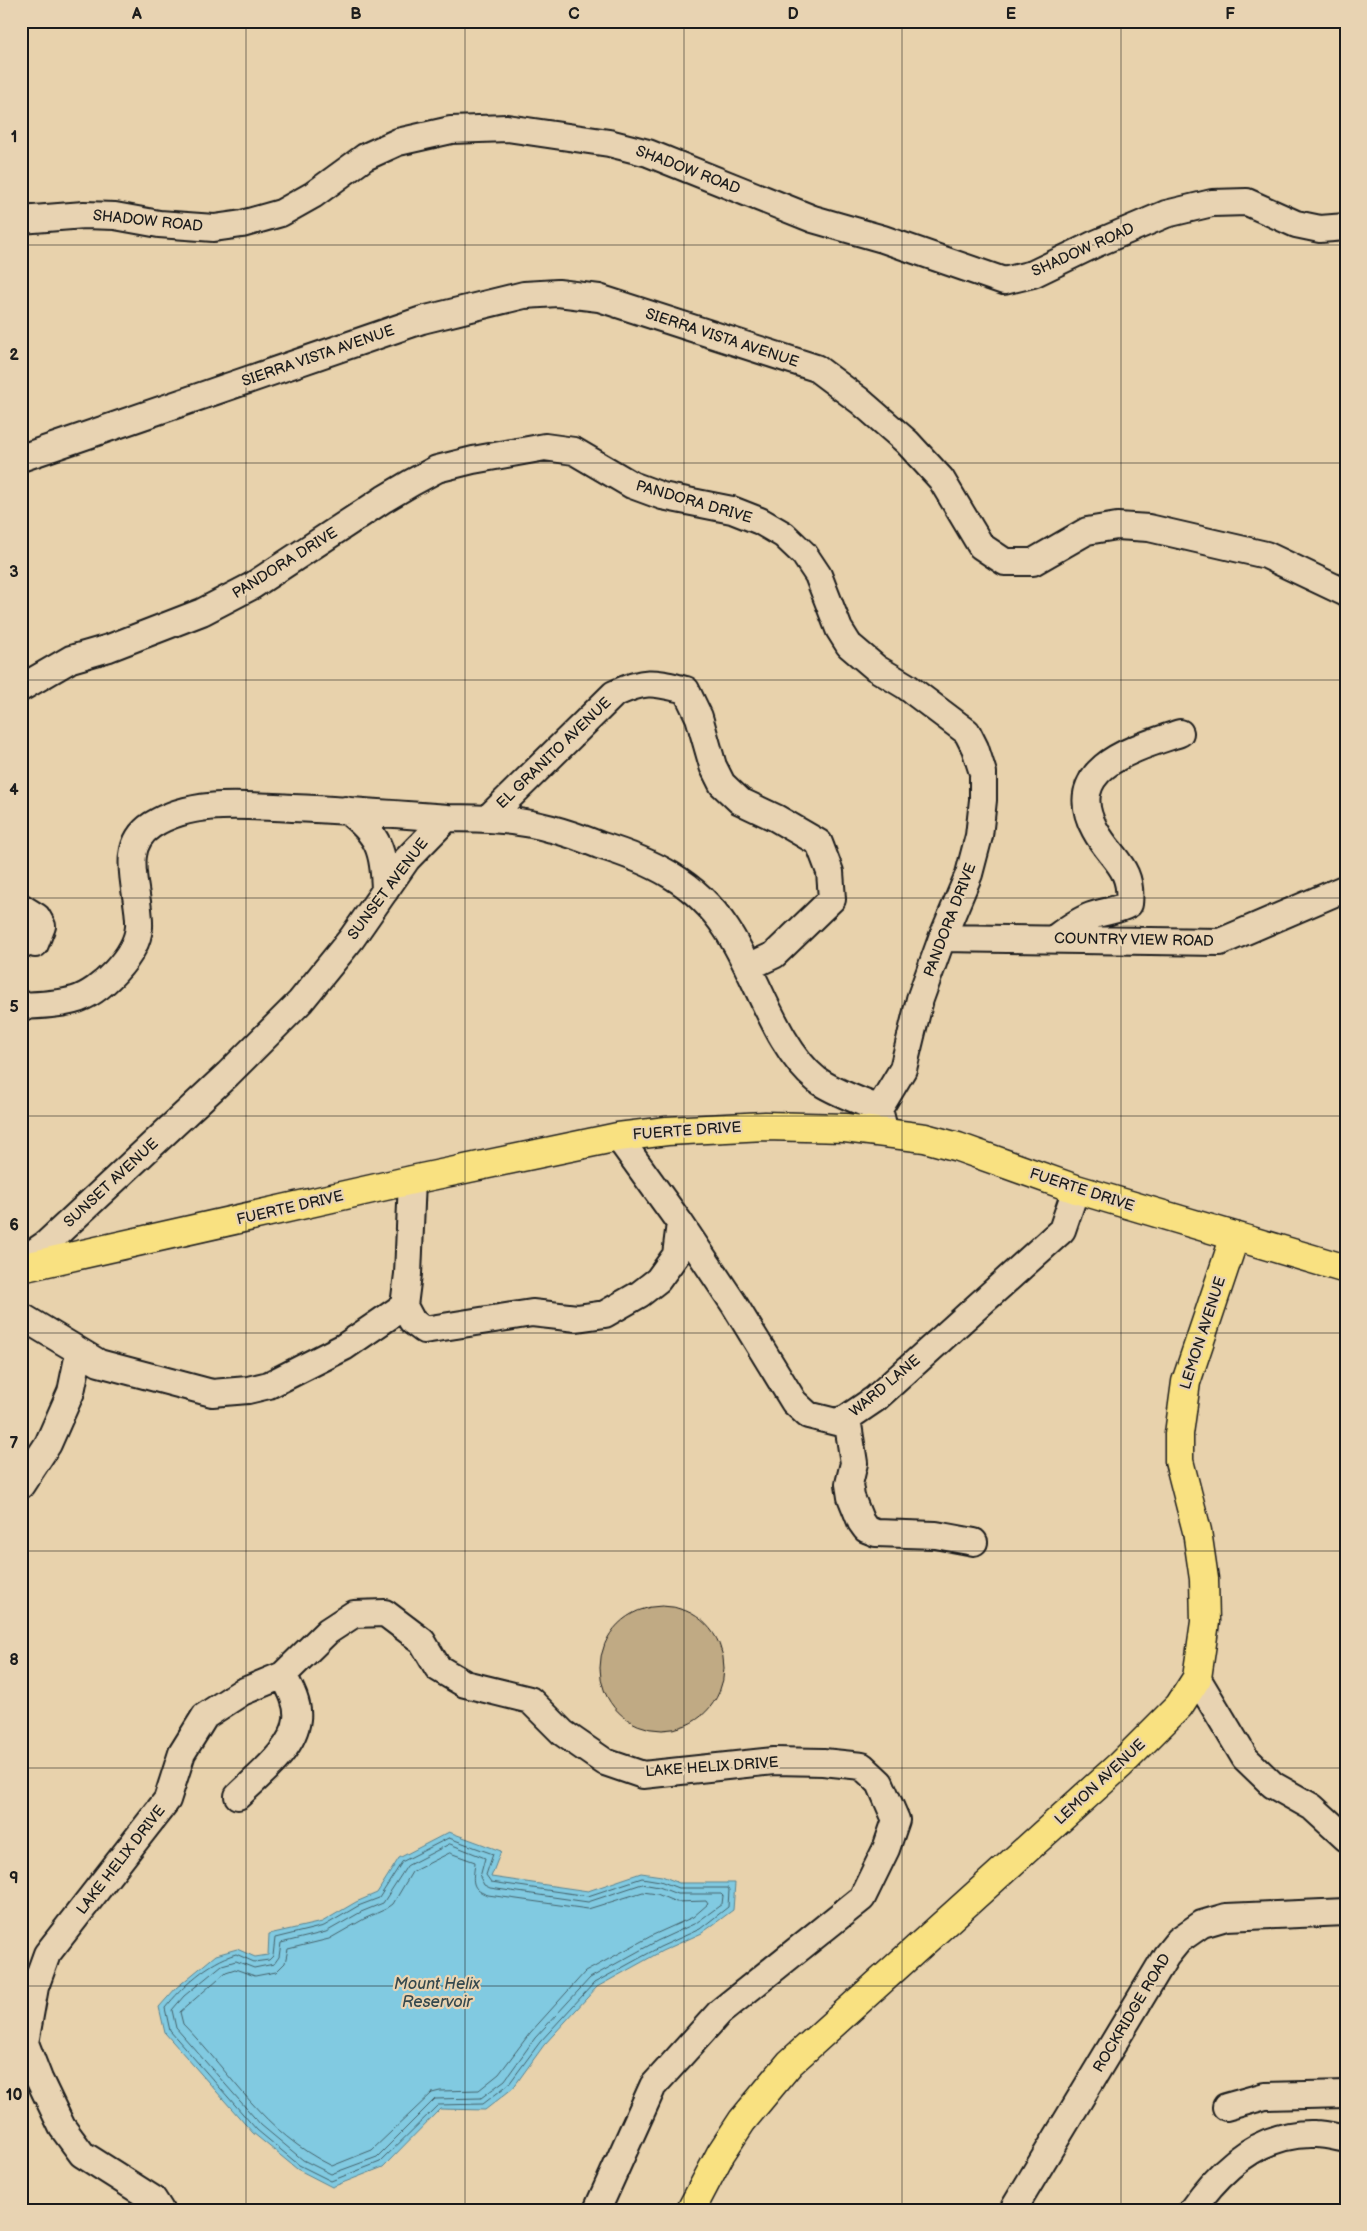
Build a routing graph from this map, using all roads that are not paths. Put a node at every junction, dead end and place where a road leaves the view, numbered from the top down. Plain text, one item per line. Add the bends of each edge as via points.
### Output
1 (21, 220) edge
2 (1346, 227) edge
3 (21, 458) edge
4 (1346, 592) edge
5 (21, 688) edge
6 (1180, 734) dead end
7 (346, 810) junction
8 (447, 818) junction
9 (488, 818) junction
10 (1346, 888) edge
11 (385, 891) junction
12 (21, 907) edge
13 (942, 938) junction
14 (1055, 938) junction
15 (34, 944) dead end
16 (748, 967) junction
17 (21, 1006) edge
18 (882, 1120) junction
19 (618, 1137) junction
20 (412, 1180) junction
21 (1076, 1190) junction
22 (680, 1223) junction
23 (1235, 1236) junction
24 (21, 1261) edge
25 (21, 1268) edge
26 (1346, 1269) edge
27 (404, 1306) junction
28 (21, 1316) edge
29 (79, 1353) junction
30 (847, 1418) junction
31 (21, 1485) edge
32 (974, 1542) dead end
33 (284, 1675) junction
34 (1196, 1678) junction
35 (238, 1796) dead end
36 (1346, 1838) edge
37 (1346, 1912) edge
38 (1346, 2094) edge
39 (1226, 2107) dead end
40 (1346, 2139) edge
41 (697, 2207) edge
42 (160, 2210) edge
43 (597, 2210) edge
44 (1014, 2210) edge
45 (1192, 2210) edge

1 - 2 street, SHADOW ROAD via 84,215 205,227 242,224 281,213 313,195 365,157 398,142 451,130 507,128 608,143 648,153 813,219 883,239 1004,282 1033,274 1166,214 1212,203 1247,202 1296,224 1320,229
3 - 4 street, SIERRA VISTA AVENUE via 422,320 524,295 558,293 599,298 816,368 907,442 941,479 981,546 1005,562 1033,562 1087,531 1117,526 1149,528 1266,555
5 - 13 street, PANDORA DRIVE via 71,659 202,612 252,586 384,499 437,469 545,447 574,451 632,485 662,496 732,510 784,535 804,554 818,575 839,630 849,645 967,732 983,773 979,836 969,874
6 - 14 street via 1123,753 1100,769 1092,781 1087,798 1089,814 1095,830 1126,872 1129,904 1077,922
7 - 8 street
7 - 11 street via 377,840 384,865
7 - 17 street via 231,806 183,812 151,826 139,836 134,848 132,869 139,928 127,958 87,995 74,1000
8 - 9 street
8 - 11 street, SUNSET AVENUE via 412,853
9 - 16 street via 551,828 627,853 664,870 710,907 738,945
9 - 16 street, EL GRANITO AVENUE via 614,694 651,682 686,690 722,784 740,801 819,843 830,872 832,899 774,954
10 - 14 street, COUNTRY VIEW ROAD via 1220,942
11 - 24 street, SUNSET AVENUE via 300,1002 228,1074 51,1239
12 - 15 street via 37,917 42,926
13 - 14 street, COUNTRY VIEW ROAD
13 - 18 street, PANDORA DRIVE via 920,999 903,1069
16 - 18 street via 799,1063 818,1080
18 - 19 main road, FUERTE DRIVE via 706,1128
18 - 21 main road, FUERTE DRIVE
19 - 20 main road, FUERTE DRIVE
19 - 22 street, WARD LANE
20 - 25 main road, FUERTE DRIVE
20 - 27 street
21 - 23 main road, FUERTE DRIVE
21 - 30 street, WARD LANE via 1062,1230 875,1399
22 - 27 street via 676,1255 658,1280 604,1314 577,1318 532,1313 424,1330 412,1321
22 - 30 street, WARD LANE via 794,1402 808,1415 836,1422
23 - 26 main road, FUERTE DRIVE
23 - 34 main road, LEMON AVENUE via 1186,1382 1178,1434 1179,1461 1197,1531 1204,1578 1205,1622
27 - 29 street via 344,1347 269,1385 248,1390 212,1393 99,1363
28 - 29 street
29 - 31 street via 71,1392 52,1435
30 - 32 street via 854,1463 849,1484 851,1497 866,1529 876,1533 936,1535
33 - 35 street via 297,1709 294,1730 281,1753
33 - 42 street, LAKE HELIX DRIVE via 242,1692 205,1716 182,1753 167,1800 48,1954 35,1986 25,2043 38,2079 62,2127 82,2154 153,2199
33 - 43 street, LAKE HELIX DRIVE via 328,1632 354,1614 385,1613 422,1642 438,1668 465,1684 530,1700 562,1733 606,1762 643,1775 774,1761 823,1762 862,1766 880,1783 896,1820 862,1898 720,2012 653,2086
34 - 36 street via 1245,1758 1273,1786 1312,1807
34 - 41 main road, LEMON AVENUE via 1179,1706 1120,1765 790,2063 742,2121 722,2153
37 - 44 street, ROCKRIDGE ROAD via 1226,1917 1202,1924 1179,1940 1166,1956
38 - 39 street via 1265,2096
40 - 45 street via 1314,2134 1285,2137 1255,2148 1230,2164

